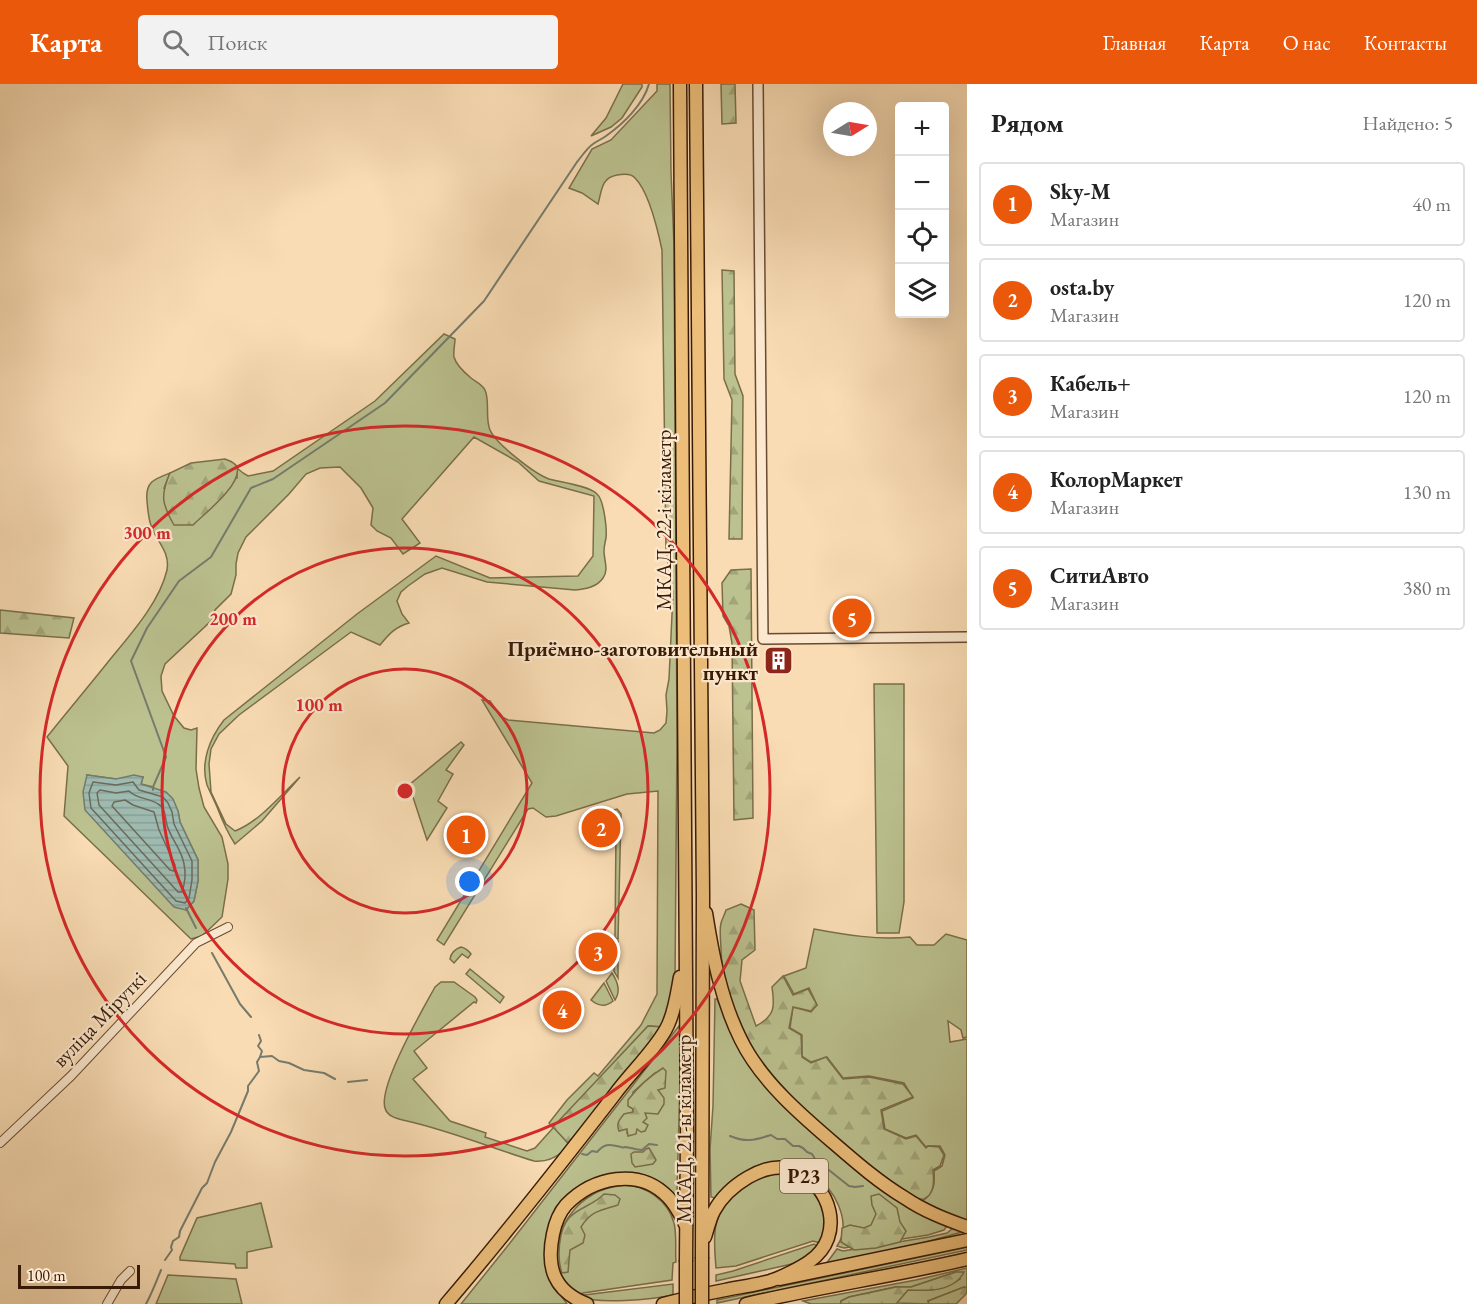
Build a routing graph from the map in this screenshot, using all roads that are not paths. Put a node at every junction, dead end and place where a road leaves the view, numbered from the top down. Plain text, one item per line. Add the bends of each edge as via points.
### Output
1 (680, 84) edge
2 (696, 84) edge
3 (758, 84) edge
4 (967, 637) edge
5 (703, 894) junction
6 (228, 927) dead end
7 (686, 940) junction
8 (703, 954) joint
9 (686, 955) joint
10 (0, 1143) edge
11 (967, 1227) edge
12 (687, 1228) junction
13 (967, 1240) edge
14 (702, 1251) junction
15 (967, 1259) edge
16 (130, 1272) dead end
17 (771, 1281) junction
18 (107, 1304) edge
19 (446, 1304) edge
20 (587, 1304) edge
21 (663, 1304) edge
22 (686, 1304) edge
23 (702, 1304) edge
24 (746, 1304) edge

1 - 7 main road, МКАД, 22-і кіламетр
2 - 5 main road, МКАД, 22-і кіламетр
3 - 4 street via 763,639
5 - 8 main road, МКАД, 22-і кіламетр
5 - 11 main road, Р23 via 713,955 729,1014 759,1069 799,1114 862,1168 905,1198
6 - 10 street, вуліца Міруткі via 196,943 71,1076
7 - 9 main road, МКАД, 22-і кіламетр
7 - 19 main road via 677,993 660,1038
8 - 14 main road, МКАД, 21-ы кіламетр
9 - 12 main road, МКАД, 21-ы кіламетр
12 - 20 main road via 668,1196 641,1180 602,1182 577,1197 566,1206 554,1228 550,1260 558,1283
12 - 22 main road, МКАД, 21-ы кіламетр, bridge
13 - 17 main road, Р23
14 - 17 main road, Р23 via 714,1212 734,1188 769,1168 796,1170 821,1192 830,1212 831,1229 825,1245 810,1261
14 - 23 main road, МКАД, 21-ы кіламетр, bridge
15 - 24 main road
16 - 18 street
17 - 21 main road, Р23

